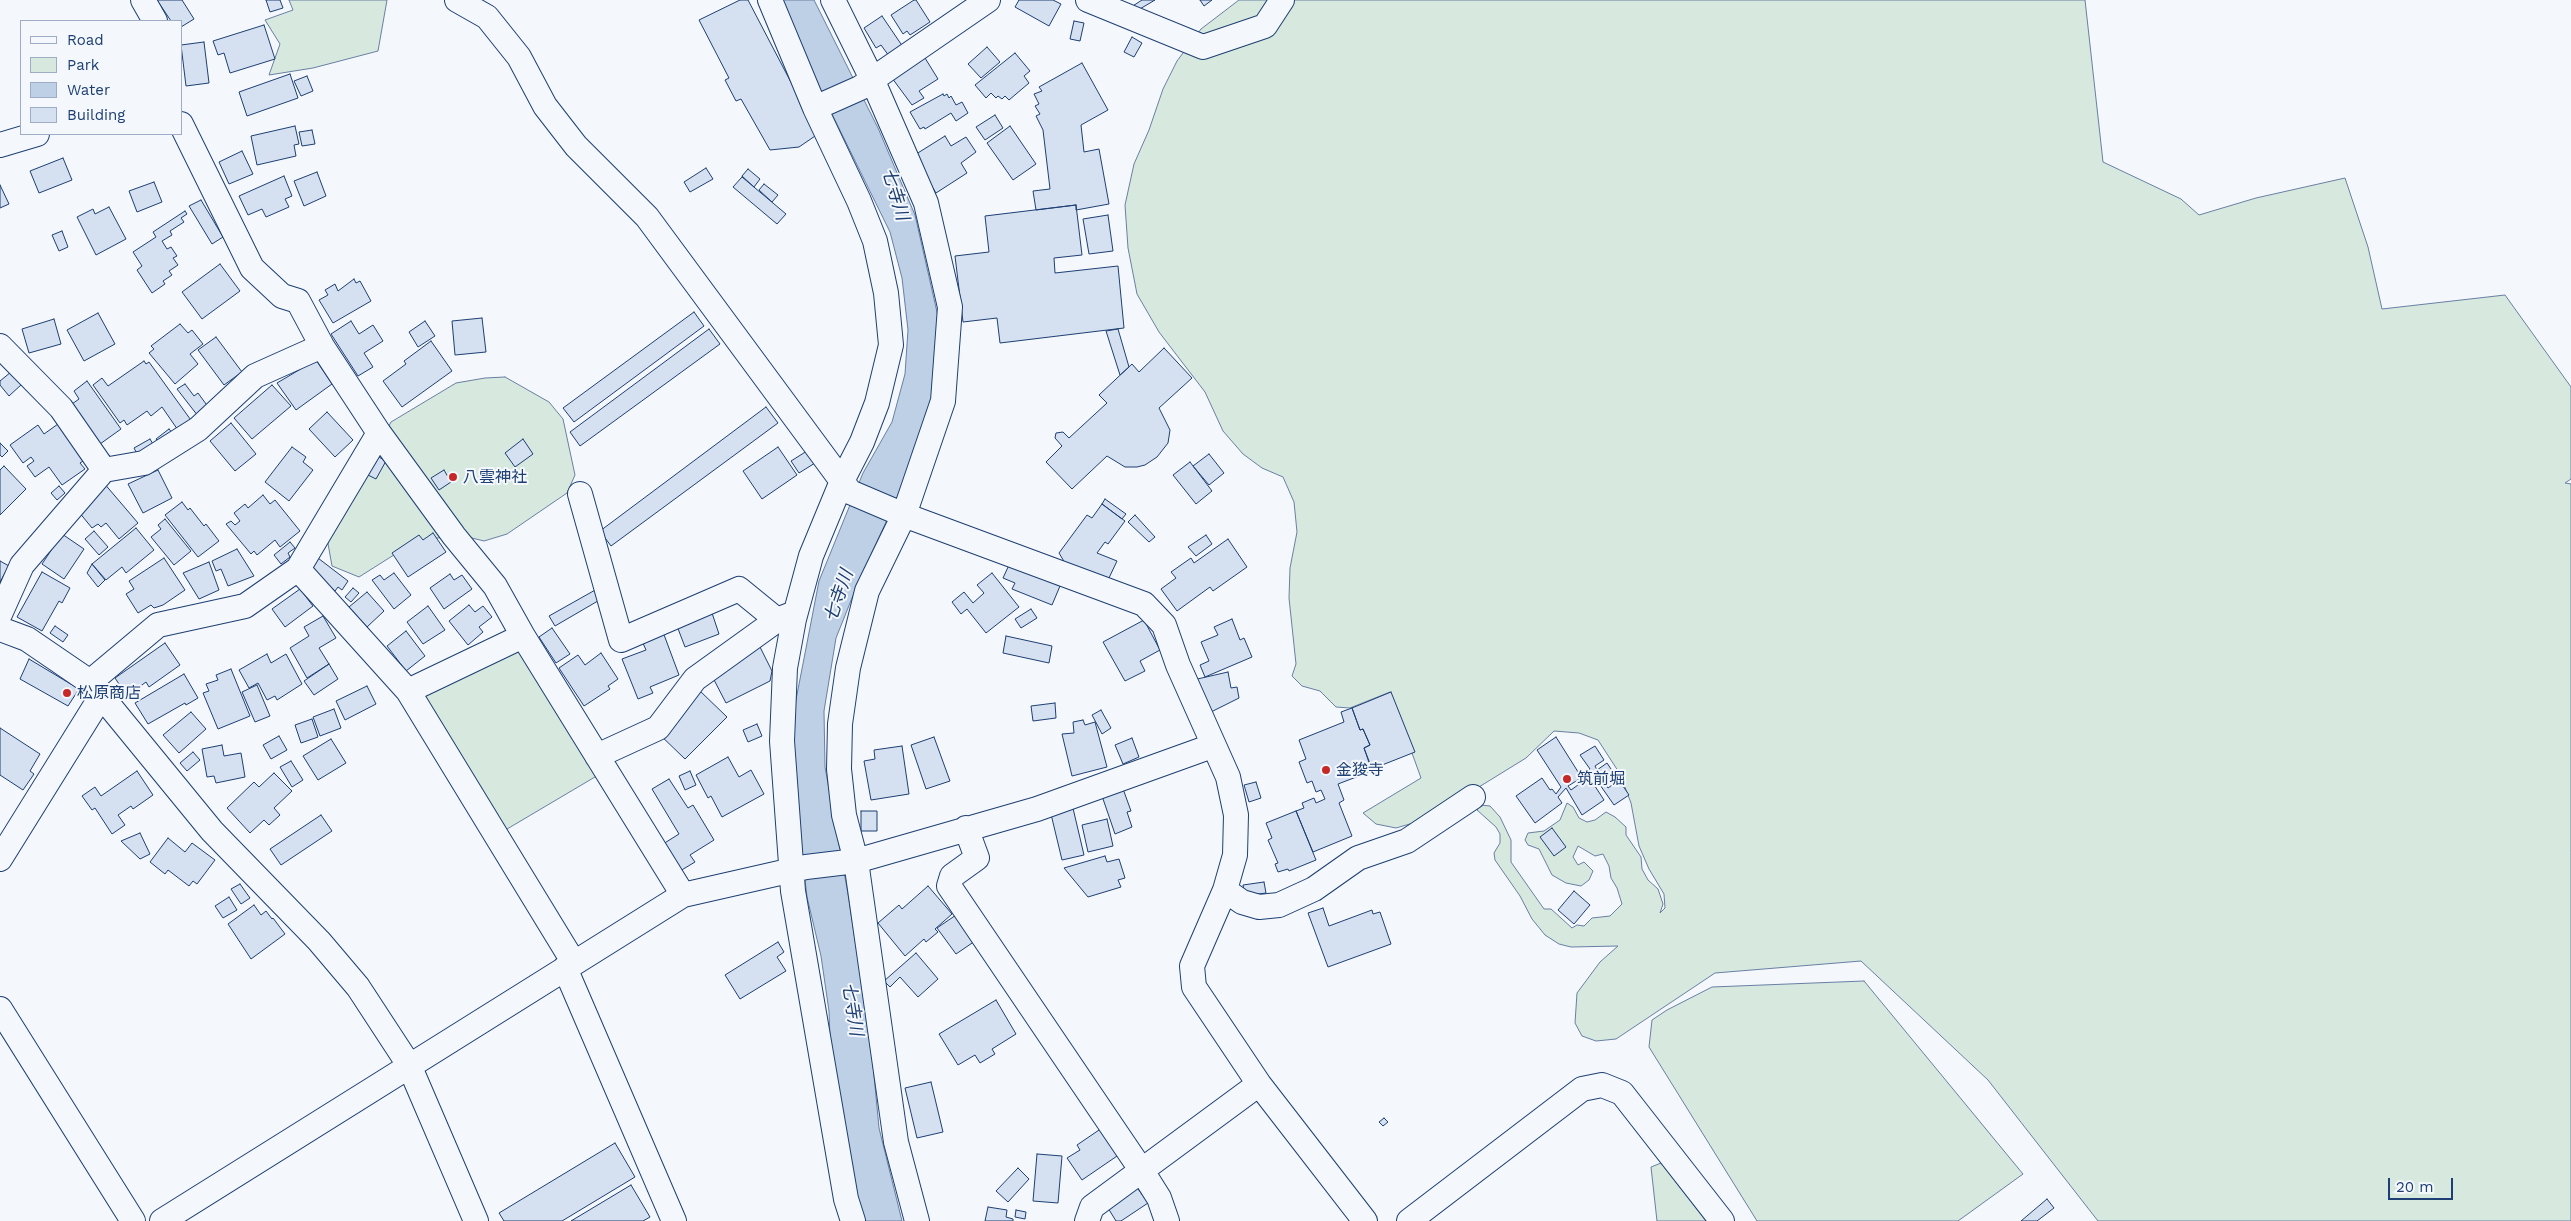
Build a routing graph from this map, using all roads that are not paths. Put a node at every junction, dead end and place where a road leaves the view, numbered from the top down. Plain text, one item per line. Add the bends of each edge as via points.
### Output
1 (143, 0) edge
2 (457, 0) edge
3 (770, 0) edge
4 (833, 0) edge
5 (988, 0) edge
6 (1088, 0) edge
7 (1282, 0) edge
8 (153, 20) edge
9 (866, 83) junction
10 (818, 106) junction
11 (182, 126) edge
12 (34, 135) edge
13 (0, 145) edge
14 (0, 346) edge
15 (322, 346) junction
16 (379, 434) junction
17 (104, 470) junction
18 (846, 486) junction
19 (580, 494) dead end
20 (899, 513) junction
21 (298, 569) junction
22 (0, 614) edge
23 (787, 616) junction
24 (0, 629) edge
25 (523, 636) junction
26 (96, 689) junction
27 (408, 691) junction
28 (1212, 746) junction
29 (598, 756) junction
30 (1473, 797) dead end
31 (966, 828) junction
32 (0, 859) edge
33 (849, 861) junction
34 (799, 868) junction
35 (1225, 890) junction
36 (684, 895) junction
37 (569, 965) junction
38 (0, 1009) edge
39 (409, 1065) junction
40 (1259, 1084) junction
41 (1142, 1171) junction
42 (133, 1221) edge
43 (162, 1221) edge
44 (476, 1221) edge
45 (674, 1221) edge
46 (853, 1221) edge
47 (917, 1221) edge
48 (1087, 1221) edge
49 (1167, 1221) edge
50 (1365, 1221) edge
51 (1409, 1221) edge
52 (1722, 1221) edge

1 - 8 street
2 - 18 street via 487,17 519,57 545,106 571,140 647,217
3 - 10 street
4 - 9 street
5 - 9 street
6 - 7 street via 1203,47 1265,26
9 - 10 street
9 - 20 street via 926,204 950,307 943,401
10 - 18 street via 875,241 886,293 891,346 877,403
11 - 15 street via 252,268 282,296 298,301
12 - 13 street
14 - 17 street via 61,408
15 - 16 street
15 - 17 street via 255,376 198,429 144,463
16 - 21 street
16 - 25 street via 495,586
17 - 22 street via 22,565
18 - 20 street
18 - 23 street
19 - 23 street via 621,640 739,589
20 - 28 street via 1144,604 1164,625
20 - 33 street via 867,591 848,668 838,769
21 - 26 street via 245,606 158,626
21 - 27 street
23 - 29 street via 695,679 658,728
23 - 34 street via 782,742
24 - 26 street via 26,639
25 - 27 street
25 - 29 street
26 - 32 street
26 - 39 street via 212,831 358,986
27 - 37 street
28 - 31 street via 1037,809
28 - 35 street via 1228,778 1236,815 1235,855
29 - 36 street
30 - 35 street via 1408,841 1358,858 1314,889 1279,905 1250,905
31 - 33 street
31 - 41 street via 977,858 952,876 949,886
33 - 34 street
33 - 47 street via 896,1142
34 - 36 street
34 - 46 street via 793,891 843,1180
35 - 40 street via 1192,966 1194,987
36 - 37 street
37 - 39 street
37 - 45 street
38 - 42 street
39 - 43 street
39 - 44 street
40 - 41 street
40 - 50 street
41 - 48 street via 1092,1207
41 - 49 street via 1159,1198
51 - 52 street via 1582,1090 1602,1085 1622,1093

